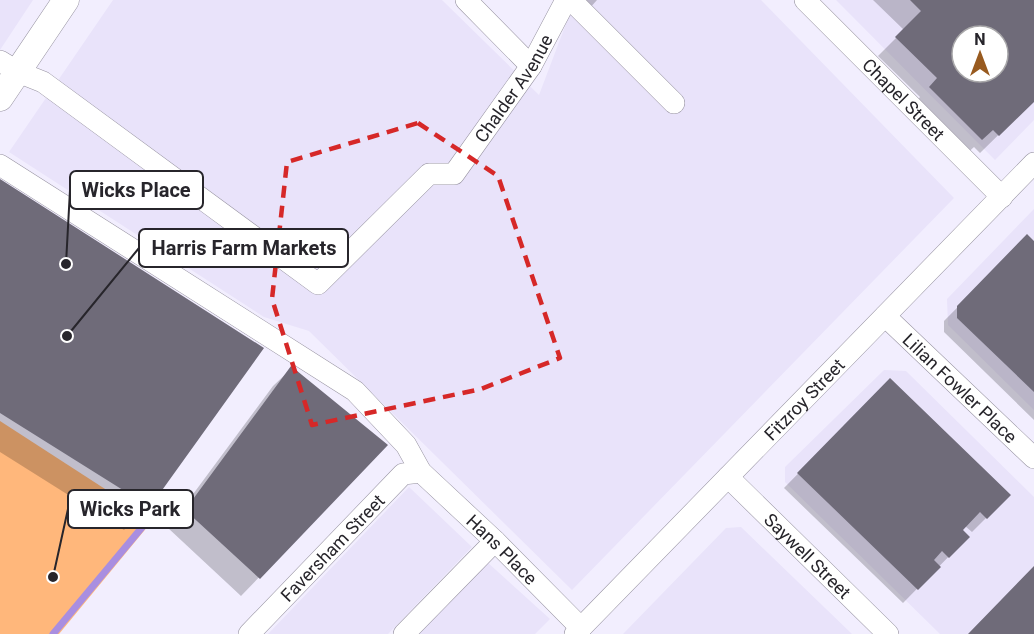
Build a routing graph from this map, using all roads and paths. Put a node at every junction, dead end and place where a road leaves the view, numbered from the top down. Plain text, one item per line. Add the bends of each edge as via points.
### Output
1 (66, 0) edge
2 (466, 0) edge
3 (568, 0) edge
4 (805, 0) edge
5 (9, 66) edge
6 (531, 66) junction
7 (0, 98) edge
8 (674, 103) dead end
9 (1034, 163) edge
10 (0, 165) edge
11 (1002, 197) junction
12 (885, 316) junction
13 (1034, 458) edge
14 (421, 472) junction
15 (728, 477) junction
16 (495, 541) junction
17 (578, 631) edge
18 (249, 634) edge
19 (404, 634) edge
20 (888, 634) edge

1 - 5 main road
2 - 6 street
3 - 6 street, Chalder Avenue
3 - 8 street
4 - 11 street, Chapel Street
5 - 6 street, Chalder Avenue via 43,82 318,284 429,174 454,174
5 - 7 main road
9 - 11 street, Fitzroy Street
10 - 14 street, Hans Place via 355,391 406,445
11 - 12 street, Fitzroy Street
12 - 13 street, Lilian Fowler Place
12 - 15 street, Fitzroy Street
14 - 16 street, Hans Place
14 - 18 street, Faversham Street via 403,474
15 - 17 street, Fitzroy Street
15 - 20 street, Saywell Street
16 - 17 street, Hans Place
16 - 19 street

